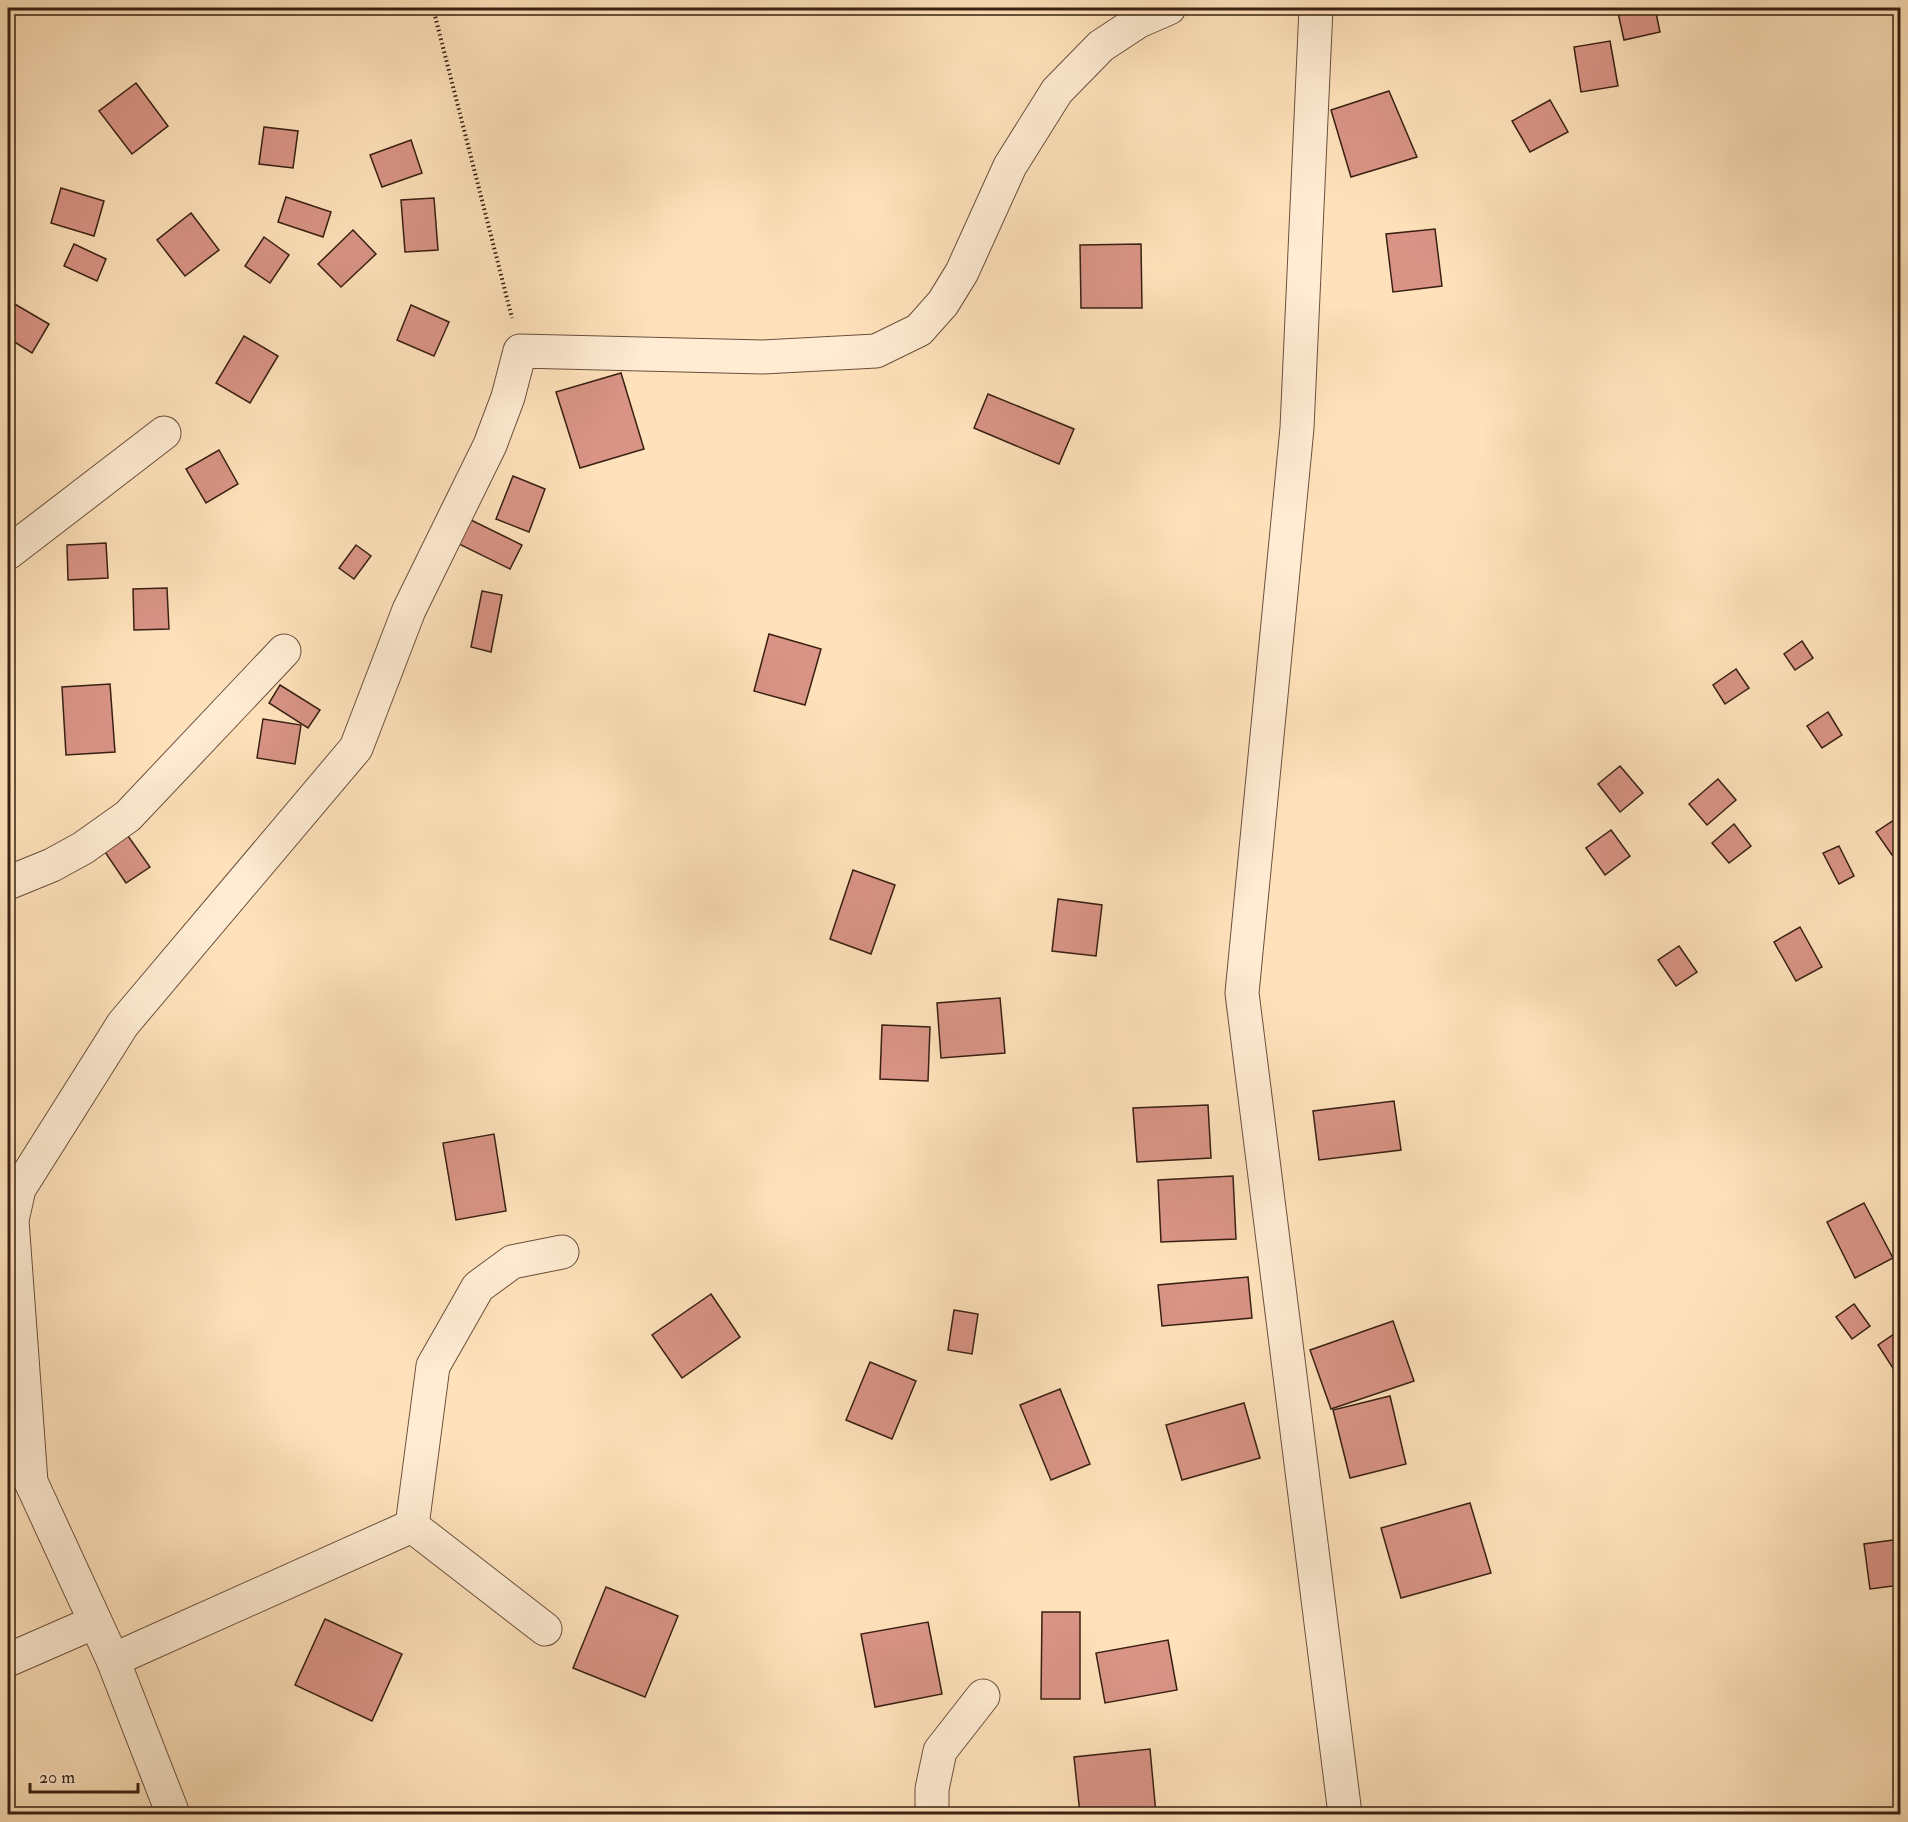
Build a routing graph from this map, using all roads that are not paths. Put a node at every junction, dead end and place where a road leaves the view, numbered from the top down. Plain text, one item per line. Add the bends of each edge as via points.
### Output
1 (1169, 8) edge
2 (1316, 8) edge
3 (164, 433) dead end
4 (8, 554) edge
5 (284, 651) dead end
6 (9, 880) edge
7 (562, 1252) dead end
8 (412, 1526) junction
9 (95, 1622) junction
10 (545, 1629) dead end
11 (8, 1660) edge
12 (113, 1660) junction
13 (983, 1696) dead end
14 (173, 1815) edge
15 (932, 1815) edge
16 (1345, 1815) edge

1 - 9 street via 1139,21 1101,46 1057,91 1010,166 962,272 944,303 919,330 876,351 763,357 520,351 490,446 409,610 356,748 123,1024 19,1189 12,1220 31,1482
2 - 16 street via 1297,428 1242,993
3 - 4 street
5 - 6 street via 128,816 52,865
7 - 8 street via 512,1262 478,1287 433,1366
8 - 10 street
8 - 12 street
9 - 11 street
9 - 12 street
12 - 14 street
13 - 15 street via 940,1751 932,1789

